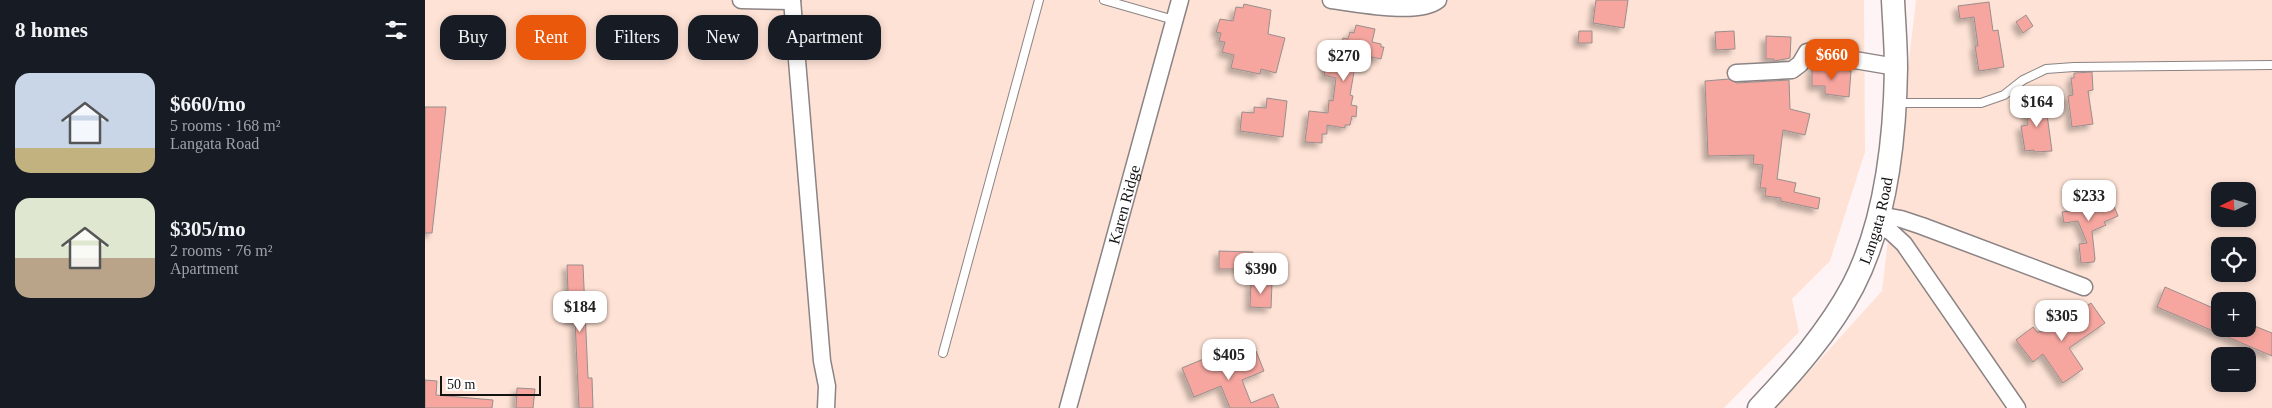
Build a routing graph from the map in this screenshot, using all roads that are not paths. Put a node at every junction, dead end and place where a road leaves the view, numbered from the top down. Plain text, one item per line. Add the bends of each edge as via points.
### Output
1 (741, 0) edge
2 (792, 0) edge
3 (1039, 0) edge
4 (1104, 0) edge
5 (1180, 0) edge
6 (1331, 0) edge
7 (1438, 0) edge
8 (1895, 0) edge
9 (1174, 20) junction
10 (2272, 65) edge
11 (1896, 68) junction
12 (1736, 73) dead end
13 (1894, 103) junction
14 (1877, 220) junction
15 (2084, 288) dead end
16 (943, 353) dead end
17 (826, 408) edge
18 (1068, 408) edge
19 (1759, 408) edge
20 (2017, 408) edge

1 - 2 street
2 - 17 street via 821,352 827,386
3 - 16 lane
4 - 9 lane
5 - 9 street, Karen Ridge
6 - 7 street via 1410,7 1432,5
8 - 11 main road, Langata Road
9 - 18 street, Karen Ridge
10 - 13 lane via 2046,69 2023,80 2004,95 1981,103
11 - 12 street via 1817,50 1807,52 1801,64 1792,70
11 - 13 main road, Langata Road
13 - 14 main road, Langata Road via 1887,180
14 - 15 street via 1915,224
14 - 19 main road, Langata Road via 1866,255 1842,306 1790,375
14 - 20 street via 1904,244

